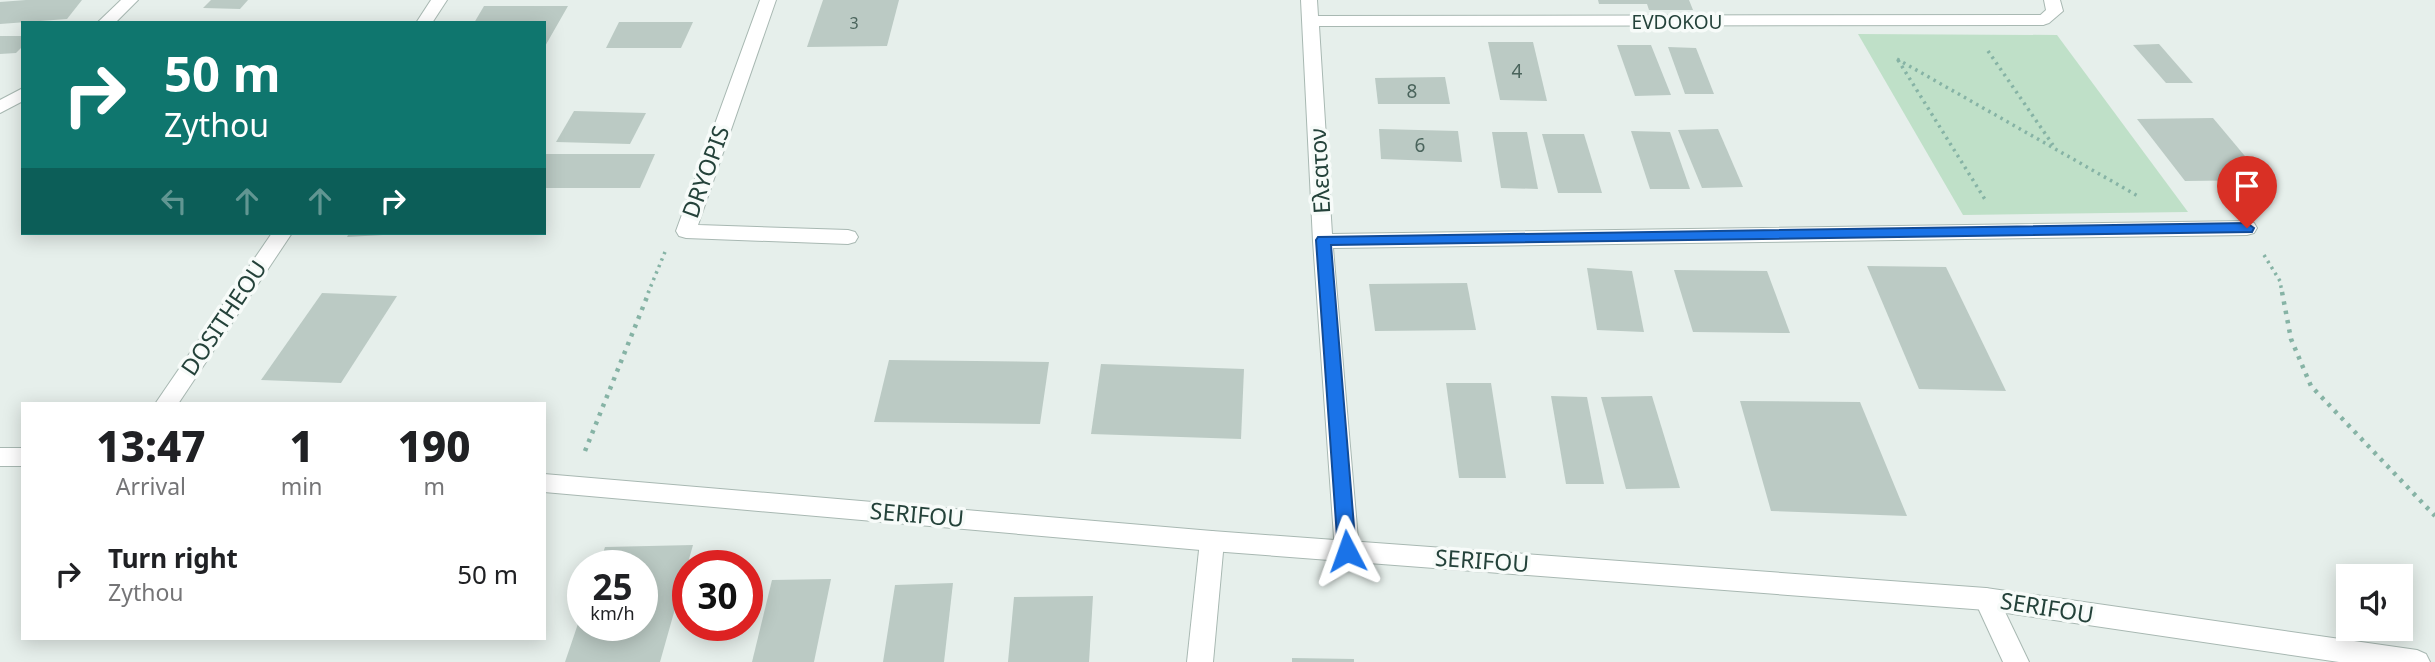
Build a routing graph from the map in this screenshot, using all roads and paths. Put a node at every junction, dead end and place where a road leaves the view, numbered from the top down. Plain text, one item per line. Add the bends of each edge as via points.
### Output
1 (130, 0) edge
2 (439, 0) edge
3 (768, 0) edge
4 (1309, 0) edge
5 (2052, 0) edge
6 (107, 21) edge
7 (425, 21) edge
8 (1873, 21) junction
9 (1967, 21) junction
10 (1312, 22) junction
11 (1897, 59) junction
12 (21, 94) edge
13 (0, 108) edge
14 (2055, 148) junction
15 (2247, 228) joint
16 (2197, 229) junction
17 (686, 231) junction
18 (2005, 232) junction
19 (281, 235) edge
20 (848, 237) dead end
21 (1323, 240) junction
22 (167, 402) edge
23 (0, 457) edge
24 (21, 457) edge
25 (546, 483) edge
26 (572, 485) junction
27 (2435, 516) edge
28 (1212, 541) junction
29 (1347, 551) junction
30 (1986, 599) junction
31 (1200, 662) edge
32 (2015, 662) edge
33 (2417, 662) edge

1 - 6 street
2 - 7 street
3 - 17 street, DRYOPIS
4 - 10 street, Ελεατον
5 - 9 street, EVDOKOU via 2055,11 2043,20
8 - 9 street, EVDOKOU
8 - 10 street, EVDOKOU
8 - 11 path
9 - 14 path
10 - 21 street, Ελεατον
11 - 14 path
11 - 18 path
12 - 13 street
14 - 16 path
15 - 16 street
15 - 27 path via 2280,281 2291,339 2311,386
16 - 18 street
17 - 20 street, DRYOPIS
17 - 26 path via 663,255
18 - 21 street
19 - 22 street, DOSITHEOU
21 - 29 street, Ελεατον
23 - 24 street
25 - 26 street, SERIFOU
26 - 28 street, SERIFOU
28 - 29 street, SERIFOU
28 - 31 street
29 - 30 street, SERIFOU
30 - 32 street
30 - 33 street, SERIFOU

